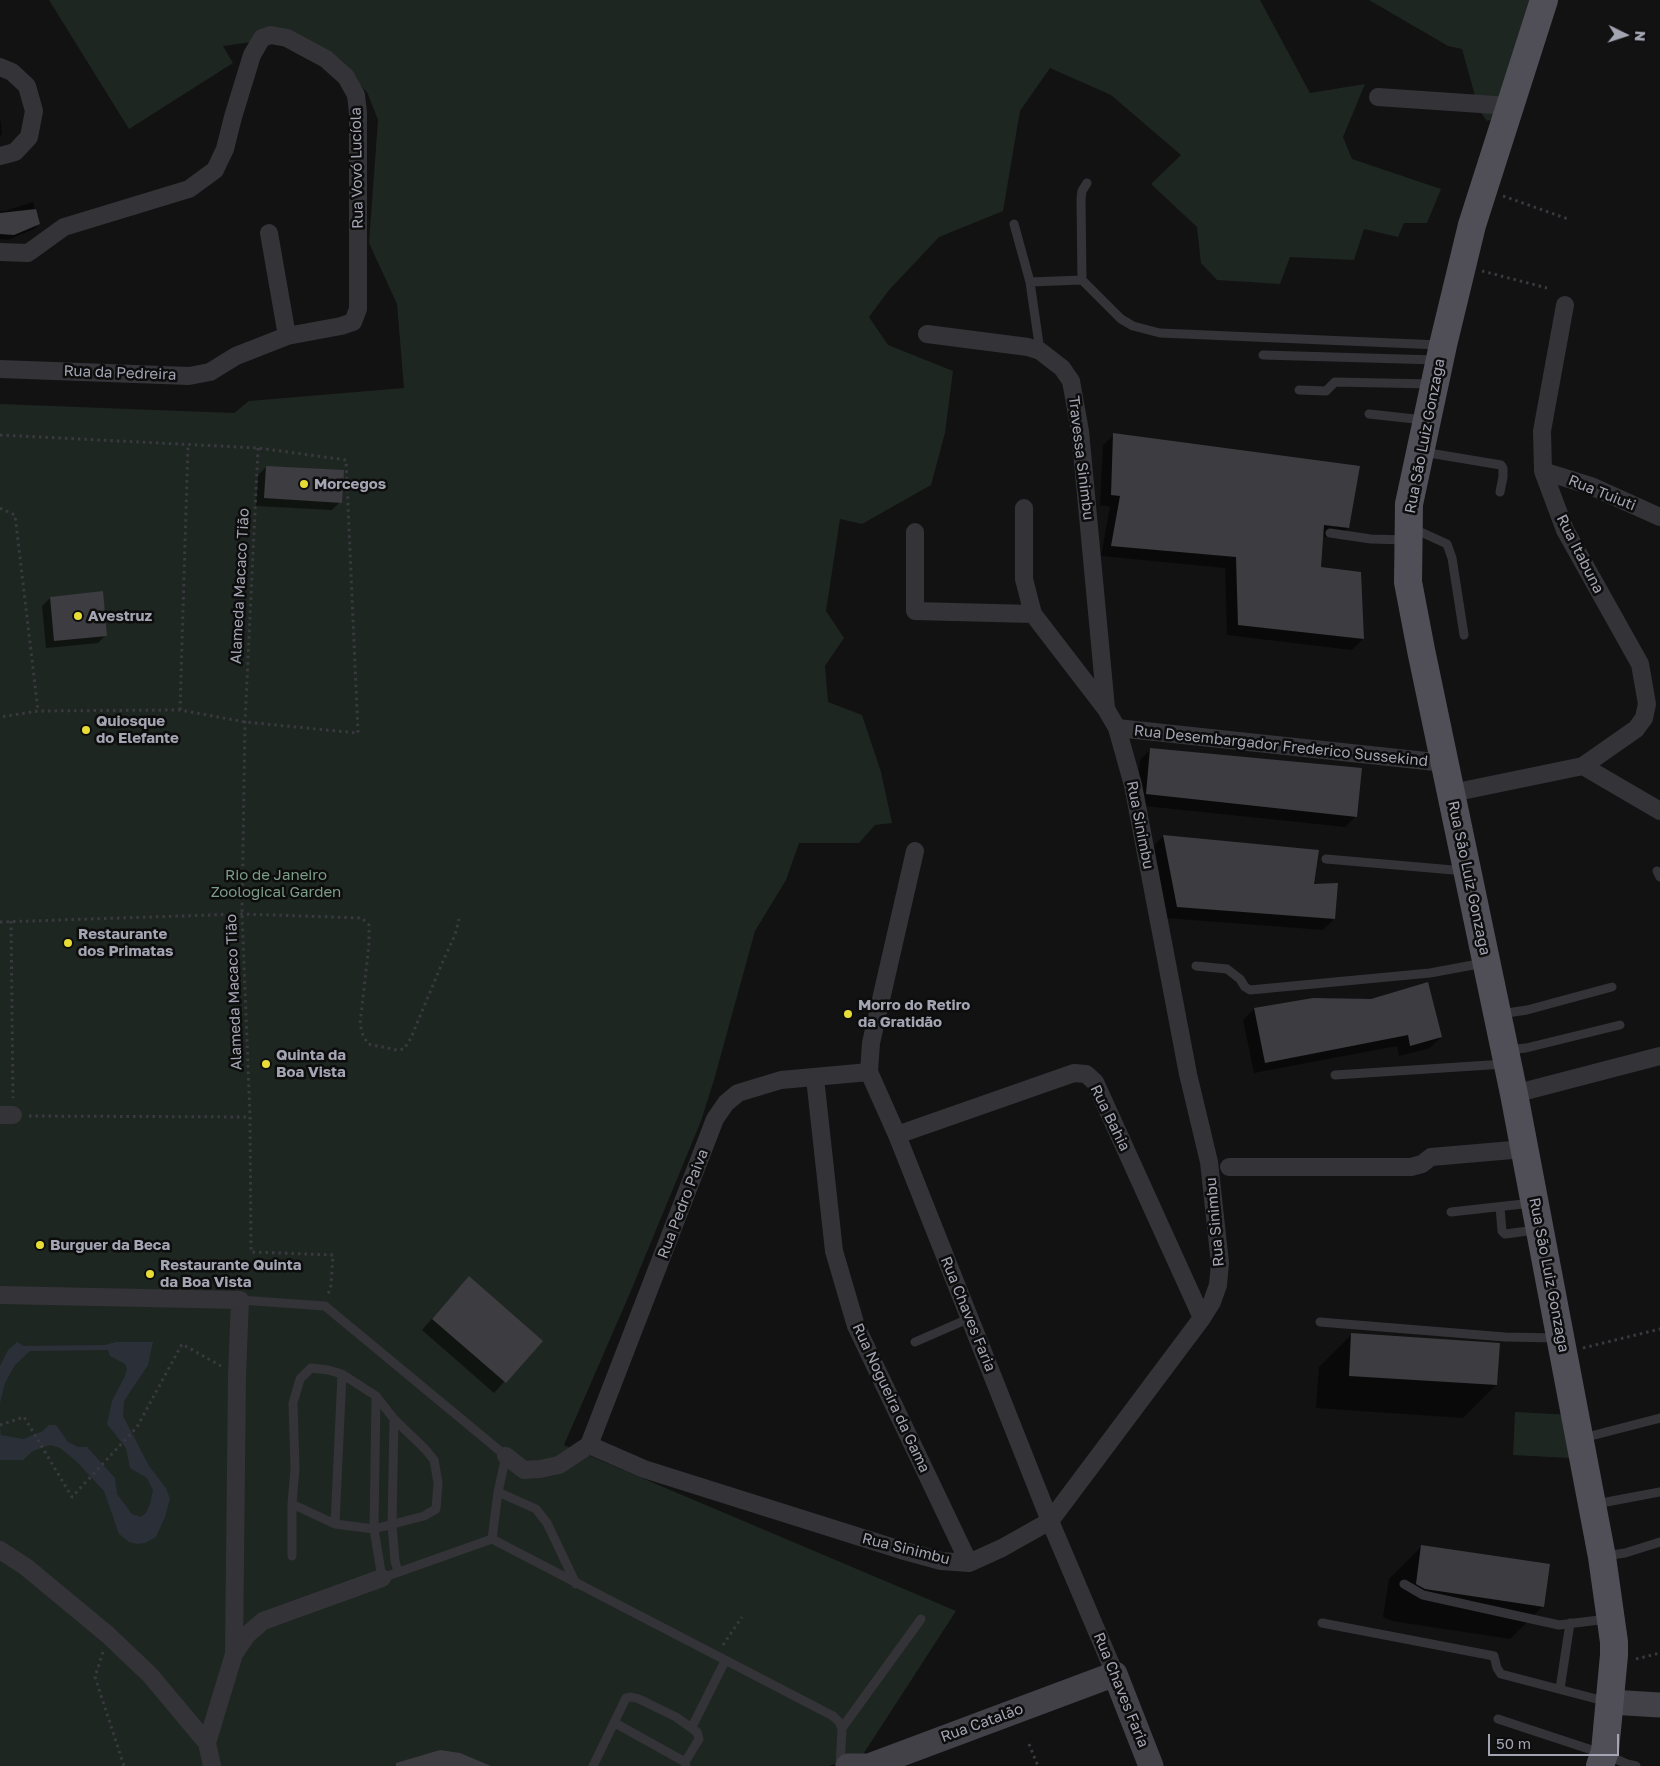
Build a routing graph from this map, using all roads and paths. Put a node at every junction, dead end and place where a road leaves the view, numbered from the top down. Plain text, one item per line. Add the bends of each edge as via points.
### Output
1 (1544, 0) edge
2 (0, 67) edge
3 (1378, 97) dead end
4 (1510, 106) junction
5 (0, 156) edge
6 (1087, 183) dead end
7 (1484, 189) junction
8 (1568, 219) dead end
9 (1014, 224) dead end
10 (269, 233) dead end
11 (0, 252) edge
12 (1462, 266) junction
13 (1082, 280) junction
14 (1030, 282) junction
15 (1547, 288) dead end
16 (1565, 305) dead end
17 (357, 315) joint
18 (927, 334) dead end
19 (287, 336) junction
20 (1040, 351) junction
21 (1264, 355) dead end
22 (1439, 363) junction
23 (0, 368) edge
24 (1299, 390) dead end
25 (1370, 414) dead end
26 (1427, 420) junction
27 (0, 435) edge
28 (188, 445) junction
29 (258, 448) junction
30 (1420, 452) junction
31 (1543, 470) junction
32 (1500, 492) dead end
33 (0, 508) edge
34 (1024, 508) dead end
35 (1660, 517) edge
36 (915, 532) dead end
37 (1330, 533) dead end
38 (1409, 534) junction
39 (1032, 614) junction
40 (1464, 635) dead end
41 (1106, 709) junction
42 (180, 710) junction
43 (38, 711) junction
44 (0, 717) edge
45 (244, 722) junction
46 (1117, 728) junction
47 (1446, 764) junction
48 (1583, 766) junction
49 (1452, 793) junction
50 (1660, 812) edge
51 (915, 851) dead end
52 (1326, 859) dead end
53 (1468, 871) junction
54 (242, 914) junction
55 (459, 919) dead end
56 (11, 921) junction
57 (0, 922) edge
58 (1487, 962) junction
59 (1196, 966) dead end
60 (1612, 987) dead end
61 (1498, 1015) junction
62 (1620, 1025) dead end
63 (1660, 1056) edge
64 (1506, 1057) junction
65 (869, 1072) junction
66 (1335, 1075) dead end
67 (815, 1078) junction
68 (1514, 1094) junction
69 (7, 1115) edge
70 (250, 1117) junction
71 (897, 1135) junction
72 (1524, 1149) junction
73 (1230, 1166) dead end
74 (1534, 1202) junction
75 (1500, 1207) junction
76 (1451, 1212) dead end
77 (1540, 1229) junction
78 (0, 1295) edge
79 (240, 1300) junction
80 (324, 1306) junction
81 (970, 1318) junction
82 (1202, 1318) junction
83 (1320, 1322) dead end
84 (1660, 1329) edge
85 (915, 1342) dead end
86 (1562, 1345) junction
87 (342, 1374) junction
88 (237, 1375) junction
89 (376, 1396) junction
90 (1660, 1418) edge
91 (394, 1419) junction
92 (0, 1425) edge
93 (1580, 1438) junction
94 (589, 1445) junction
95 (506, 1456) junction
96 (498, 1492) junction
97 (1660, 1492) edge
98 (292, 1504) junction
99 (1593, 1504) junction
100 (1050, 1522) junction
101 (335, 1524) junction
102 (392, 1525) junction
103 (374, 1529) junction
104 (492, 1539) junction
105 (1660, 1542) edge
106 (0, 1550) edge
107 (292, 1556) dead end
108 (1602, 1557) junction
109 (969, 1563) junction
110 (390, 1575) junction
111 (576, 1584) junction
112 (1404, 1584) dead end
113 (742, 1617) dead end
114 (1610, 1618) junction
115 (922, 1619) dead end
116 (1322, 1623) dead end
117 (1570, 1623) junction
118 (108, 1635) junction
119 (234, 1654) junction
120 (715, 1656) junction
121 (725, 1661) junction
122 (1115, 1674) junction
123 (1560, 1689) junction
124 (1610, 1702) junction
125 (1660, 1705) edge
126 (1498, 1719) dead end
127 (614, 1723) junction
128 (692, 1727) junction
129 (842, 1728) junction
130 (207, 1743) junction
131 (1029, 1744) dead end
132 (1602, 1760) edge
133 (685, 1764) edge
134 (595, 1765) edge
135 (124, 1766) edge
136 (212, 1766) edge
137 (840, 1766) edge
138 (848, 1766) edge
139 (869, 1766) edge
140 (1038, 1766) edge
141 (1152, 1766) edge
142 (1636, 1766) edge

1 - 4 main road, Rua São Luiz Gonzaga
2 - 5 street via 12,72 27,86 34,111 29,137 15,152
3 - 4 street
4 - 7 main road, Rua São Luiz Gonzaga
6 - 13 lane via 1081,199
7 - 8 path
7 - 12 main road, Rua São Luiz Gonzaga
9 - 14 lane
10 - 19 street
11 - 17 street, Rua Vovó Lucíola via 28,253 64,227 189,189 215,170 225,149 256,46 262,38 287,38 326,59 346,77 356,95
12 - 15 path
12 - 22 main road, Rua São Luiz Gonzaga
13 - 14 lane
13 - 22 lane via 1121,319 1133,326 1160,333
14 - 20 lane
16 - 31 street, Rua Itabuna via 1542,431
17 - 19 street, Rua da Pedreira via 353,322 341,326
18 - 20 street
19 - 23 street, Rua da Pedreira via 236,356 210,372 189,376
20 - 41 street, Travessa Sinimbu via 1062,368 1071,382 1080,431
21 - 22 lane
22 - 24 lane via 1335,382 1326,391
22 - 26 main road, Rua São Luiz Gonzaga
25 - 26 lane
26 - 30 main road, Rua São Luiz Gonzaga
27 - 28 path
28 - 29 path
28 - 42 path
29 - 45 path, Alameda Macaco Tião
29 - 45 path via 346,460 358,732
30 - 32 lane via 1501,465
30 - 38 main road, Rua São Luiz Gonzaga via 1409,504
31 - 35 street, Rua Tuiuti via 1591,486
31 - 48 street, Rua Itabuna via 1565,530 1640,664 1647,704 1644,718 1636,729
33 - 43 path via 15,515
34 - 39 street, Rua Sinimbu via 1024,579
36 - 39 street via 915,611
37 - 38 lane via 1371,540
38 - 40 lane via 1446,544 1452,558
38 - 47 main road, Rua São Luiz Gonzaga via 1408,582
39 - 41 street, Rua Sinimbu
41 - 46 street, Rua Sinimbu
42 - 43 path
42 - 45 path
43 - 44 path
45 - 54 path, Alameda Macaco Tião
46 - 47 street, Rua Desembargador Frederico Sussekind
46 - 82 street, Rua Sinimbu via 1133,785 1188,1074 1209,1162 1220,1263 1218,1285
47 - 49 main road, Rua São Luiz Gonzaga
48 - 49 street
48 - 50 street
49 - 53 main road, Rua São Luiz Gonzaga
51 - 65 street, Rua Chaves Faria via 872,1043
52 - 53 lane
53 - 58 main road, Rua São Luiz Gonzaga
54 - 55 path via 362,918 369,925 369,944 360,1024 368,1044 397,1050 404,1049 411,1038
54 - 56 path
54 - 70 path, Alameda Macaco Tião
56 - 57 path
56 - 69 path
58 - 59 lane via 1430,973 1250,990 1227,969
58 - 61 main road, Rua São Luiz Gonzaga
60 - 61 lane
61 - 64 main road, Rua São Luiz Gonzaga
62 - 64 lane via 1526,1048
63 - 68 street
64 - 66 lane via 1484,1066
64 - 68 main road, Rua São Luiz Gonzaga
65 - 67 street, Rua Pedro Paiva
65 - 71 street, Rua Chaves Faria
67 - 94 street, Rua Pedro Paiva via 781,1080 738,1093 715,1119
67 - 109 street, Rua Nogueira da Gama via 834,1251 856,1326
68 - 72 main road, Rua São Luiz Gonzaga
69 - 70 path
70 - 80 path, Alameda Macaco Tião via 251,1252 333,1256 331,1285
71 - 81 street, Rua Chaves Faria
71 - 82 street, Rua Bahia via 1074,1073 1086,1074 1095,1082
72 - 73 street via 1431,1157 1411,1167
72 - 74 main road, Rua São Luiz Gonzaga
74 - 75 lane
74 - 77 main road, Rua São Luiz Gonzaga
75 - 76 lane
75 - 77 lane via 1505,1234
77 - 86 main road, Rua São Luiz Gonzaga
78 - 79 street
79 - 80 lane
79 - 88 street
80 - 95 lane
81 - 85 lane
81 - 100 street, Rua Chaves Faria
82 - 100 street, Rua Sinimbu
83 - 86 lane via 1505,1337
84 - 86 path
86 - 93 main road, Rua São Luiz Gonzaga
87 - 89 lane
87 - 98 lane via 311,1368 300,1379 293,1403 295,1468
87 - 101 lane
88 - 92 path via 182,1344 137,1427 72,1497 24,1416
88 - 119 street
89 - 91 lane
89 - 103 lane
90 - 93 lane
91 - 102 lane
91 - 102 lane via 434,1460 438,1484 436,1509
93 - 99 main road, Rua São Luiz Gonzaga
94 - 95 street via 559,1465 540,1469 524,1470
94 - 109 street, Rua Sinimbu via 644,1469 901,1550 941,1561
95 - 96 lane
96 - 104 lane
96 - 111 lane via 536,1509 547,1523
97 - 99 lane
98 - 101 lane
98 - 107 lane
99 - 108 main road, Rua São Luiz Gonzaga
100 - 109 street, Rua Sinimbu
100 - 122 street, Rua Chaves Faria
101 - 103 lane
102 - 103 lane
102 - 110 lane via 395,1561
103 - 110 lane
104 - 110 lane
104 - 111 lane
105 - 108 lane
106 - 118 street via 26,1567
108 - 114 main road, Rua São Luiz Gonzaga
110 - 119 street via 263,1621 247,1635
111 - 120 lane
112 - 117 lane via 1423,1595 1559,1625
113 - 120 path
114 - 117 lane
114 - 124 main road, Rua São Luiz Gonzaga via 1614,1654
115 - 129 lane
116 - 123 lane via 1494,1656 1501,1674
117 - 123 lane
118 - 130 street via 150,1675
118 - 135 path via 95,1677
119 - 130 street
120 - 121 lane
121 - 128 lane
121 - 129 lane via 833,1716
122 - 139 main road, Rua Catalão
122 - 141 main road, Rua Chaves Faria
123 - 124 lane
124 - 125 main road
124 - 132 main road, Rua São Luiz Gonzaga
126 - 132 lane
127 - 128 lane via 626,1698 631,1697
127 - 133 lane
127 - 134 lane
128 - 133 lane via 699,1739
129 - 137 lane
130 - 136 street
131 - 140 path
132 - 142 lane
138 - 139 main road, Rua Catalão

